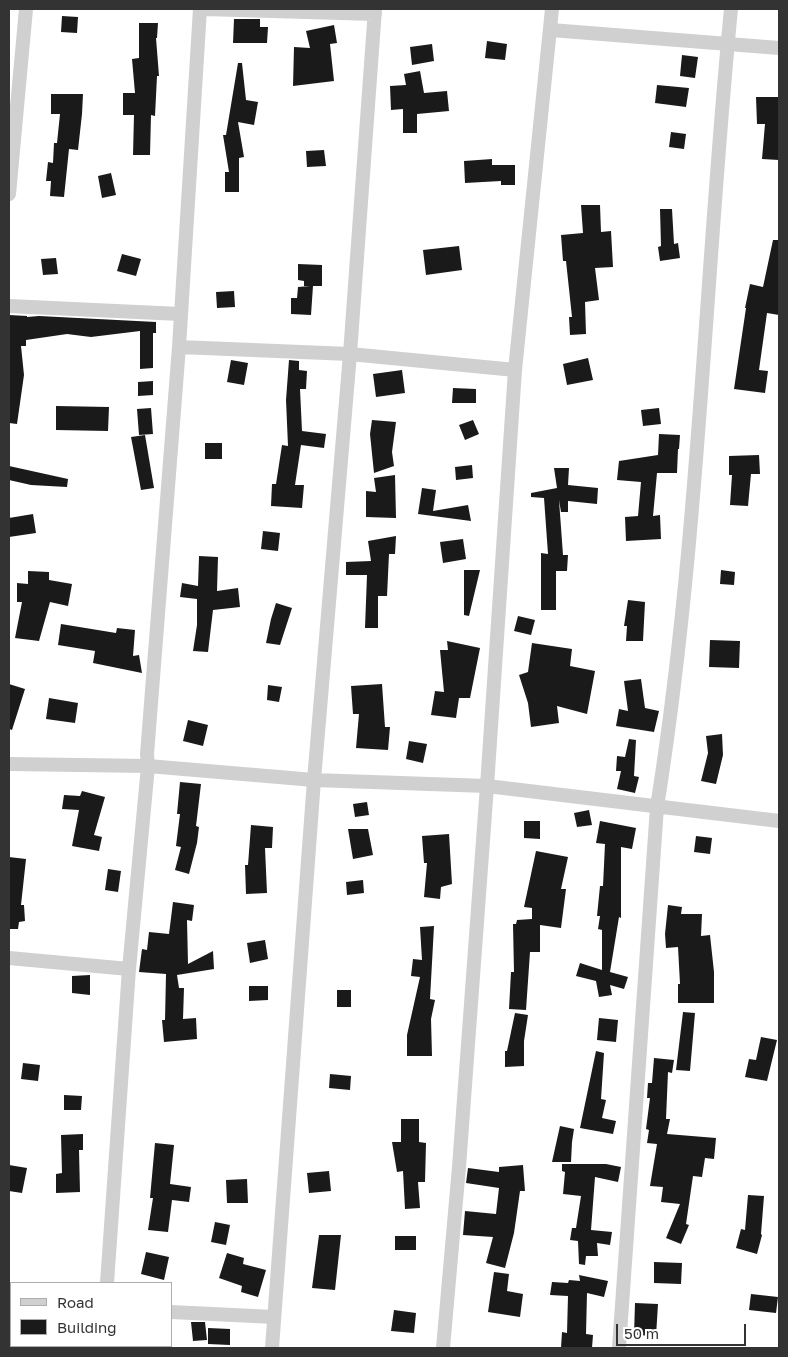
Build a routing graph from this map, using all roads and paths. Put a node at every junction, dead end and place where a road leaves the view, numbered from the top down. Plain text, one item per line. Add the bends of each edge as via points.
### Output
1 (26, 9) edge
2 (200, 9) edge
3 (204, 9) edge
4 (552, 9) edge
5 (731, 9) edge
6 (375, 12) edge
7 (551, 30) junction
8 (728, 44) junction
9 (779, 48) edge
10 (9, 194) edge
11 (9, 306) edge
12 (180, 314) junction
13 (178, 347) junction
14 (350, 354) junction
15 (515, 370) junction
16 (9, 764) edge
17 (148, 766) junction
18 (314, 780) junction
19 (487, 786) junction
20 (657, 807) junction
21 (779, 821) edge
22 (9, 958) edge
23 (129, 969) junction
24 (108, 1282) edge
25 (172, 1312) edge
26 (274, 1317) junction
27 (272, 1348) edge
28 (443, 1348) edge
29 (619, 1348) edge

1 - 10 street
2 - 12 street
3 - 6 street
4 - 7 street
5 - 8 street
6 - 14 street
7 - 8 street
7 - 15 street
8 - 9 street
8 - 20 street via 696,474 669,733
11 - 12 street
12 - 13 street
13 - 14 street
13 - 17 street
14 - 15 street
14 - 18 street
15 - 19 street
16 - 17 street
17 - 18 street
17 - 23 street
18 - 19 street
18 - 26 street
19 - 20 street
19 - 28 street
20 - 21 street
20 - 29 street
22 - 23 street
23 - 24 street
25 - 26 street
26 - 27 street

